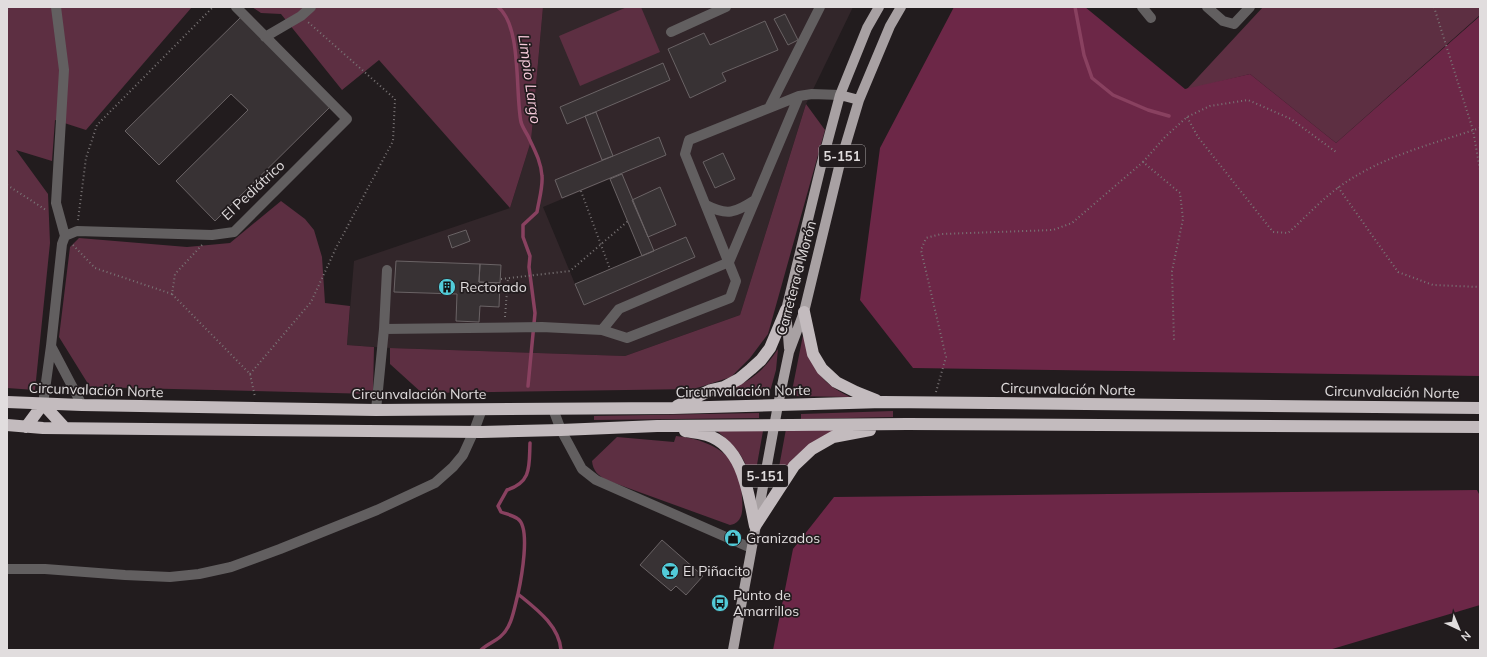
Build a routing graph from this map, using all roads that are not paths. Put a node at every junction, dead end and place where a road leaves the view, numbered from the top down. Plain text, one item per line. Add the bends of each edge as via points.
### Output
1 (56, 7) edge
2 (236, 7) edge
3 (311, 7) edge
4 (726, 7) edge
5 (820, 7) edge
6 (879, 7) edge
7 (901, 7) edge
8 (1142, 7) edge
9 (1207, 7) edge
10 (1250, 7) edge
11 (1151, 18) dead end
12 (671, 32) dead end
13 (265, 37) junction
14 (840, 95) junction
15 (799, 96) junction
16 (859, 100) junction
17 (769, 108) junction
18 (755, 200) junction
19 (706, 205) junction
20 (65, 236) junction
21 (729, 262) junction
22 (387, 270) dead end
23 (786, 310) junction
24 (804, 312) junction
25 (384, 329) junction
26 (602, 330) junction
27 (51, 346) junction
28 (789, 352) junction
29 (7, 402) edge
30 (883, 402) junction
31 (43, 404) junction
32 (82, 406) junction
33 (778, 406) junction
34 (673, 408) junction
35 (1480, 408) edge
36 (482, 409) junction
37 (554, 409) junction
38 (376, 410) junction
39 (907, 424) junction
40 (774, 425) junction
41 (7, 426) edge
42 (657, 426) junction
43 (26, 427) junction
44 (1480, 427) edge
45 (65, 428) junction
46 (561, 430) junction
47 (376, 431) junction
48 (474, 431) junction
49 (756, 526) junction
50 (751, 548) junction
51 (7, 570) edge
52 (733, 650) edge

1 - 20 street via 64,70 56,203
2 - 13 street, El Pediátrico
3 - 13 street via 301,16
4 - 12 street
5 - 17 street
6 - 14 main road, Carretera a Morón / 5-151 via 867,28
7 - 16 main road, Carretera a Morón / 5-151 via 890,26
8 - 11 street
9 - 10 street via 1223,21 1234,24
13 - 20 street, El Pediátrico via 347,119 234,232 212,235 77,231
14 - 15 street
14 - 16 main road
14 - 23 main road, Carretera a Morón / 5-151
15 - 17 street
15 - 18 street
16 - 24 main road, Carretera a Morón / 5-151 via 839,167
17 - 19 street via 689,140 685,154
18 - 19 street via 743,208 729,212 719,212
18 - 21 street
19 - 21 street
20 - 27 street
21 - 26 street via 619,309
21 - 26 street via 736,282 730,298 627,338
22 - 25 street
23 - 28 main road, Carretera a Morón / 5-151
23 - 34 highway via 770,348 751,369 724,387 711,390
24 - 28 main road, Carretera a Morón / 5-151
24 - 30 highway via 813,354 822,369 836,382
25 - 26 street via 542,327
25 - 38 street
27 - 31 street
27 - 32 street
28 - 33 main road, 5-151
29 - 31 highway, Circunvalación Norte
30 - 33 highway, Circunvalación Norte
30 - 35 highway, Circunvalación Norte
31 - 32 highway, Circunvalación Norte
31 - 43 highway
31 - 45 highway
32 - 38 highway, Circunvalación Norte
33 - 34 highway, Circunvalación Norte
33 - 40 main road, 5-151
34 - 37 highway, Circunvalación Norte
36 - 37 highway, Circunvalación Norte
36 - 38 highway, Circunvalación Norte
36 - 48 street
37 - 46 street
38 - 47 highway
39 - 40 highway
39 - 44 highway
39 - 49 highway via 833,437 812,449 794,466
40 - 42 highway
40 - 49 main road, 5-151
41 - 43 highway
42 - 46 highway
42 - 49 highway via 707,435 726,447 738,462
43 - 45 highway
45 - 47 highway
46 - 48 highway
46 - 50 street via 582,470 596,480
47 - 48 highway
48 - 51 street via 458,461 435,483 356,518 232,567 170,577 45,569
49 - 50 main road, 5-151
50 - 52 main road, 5-151

